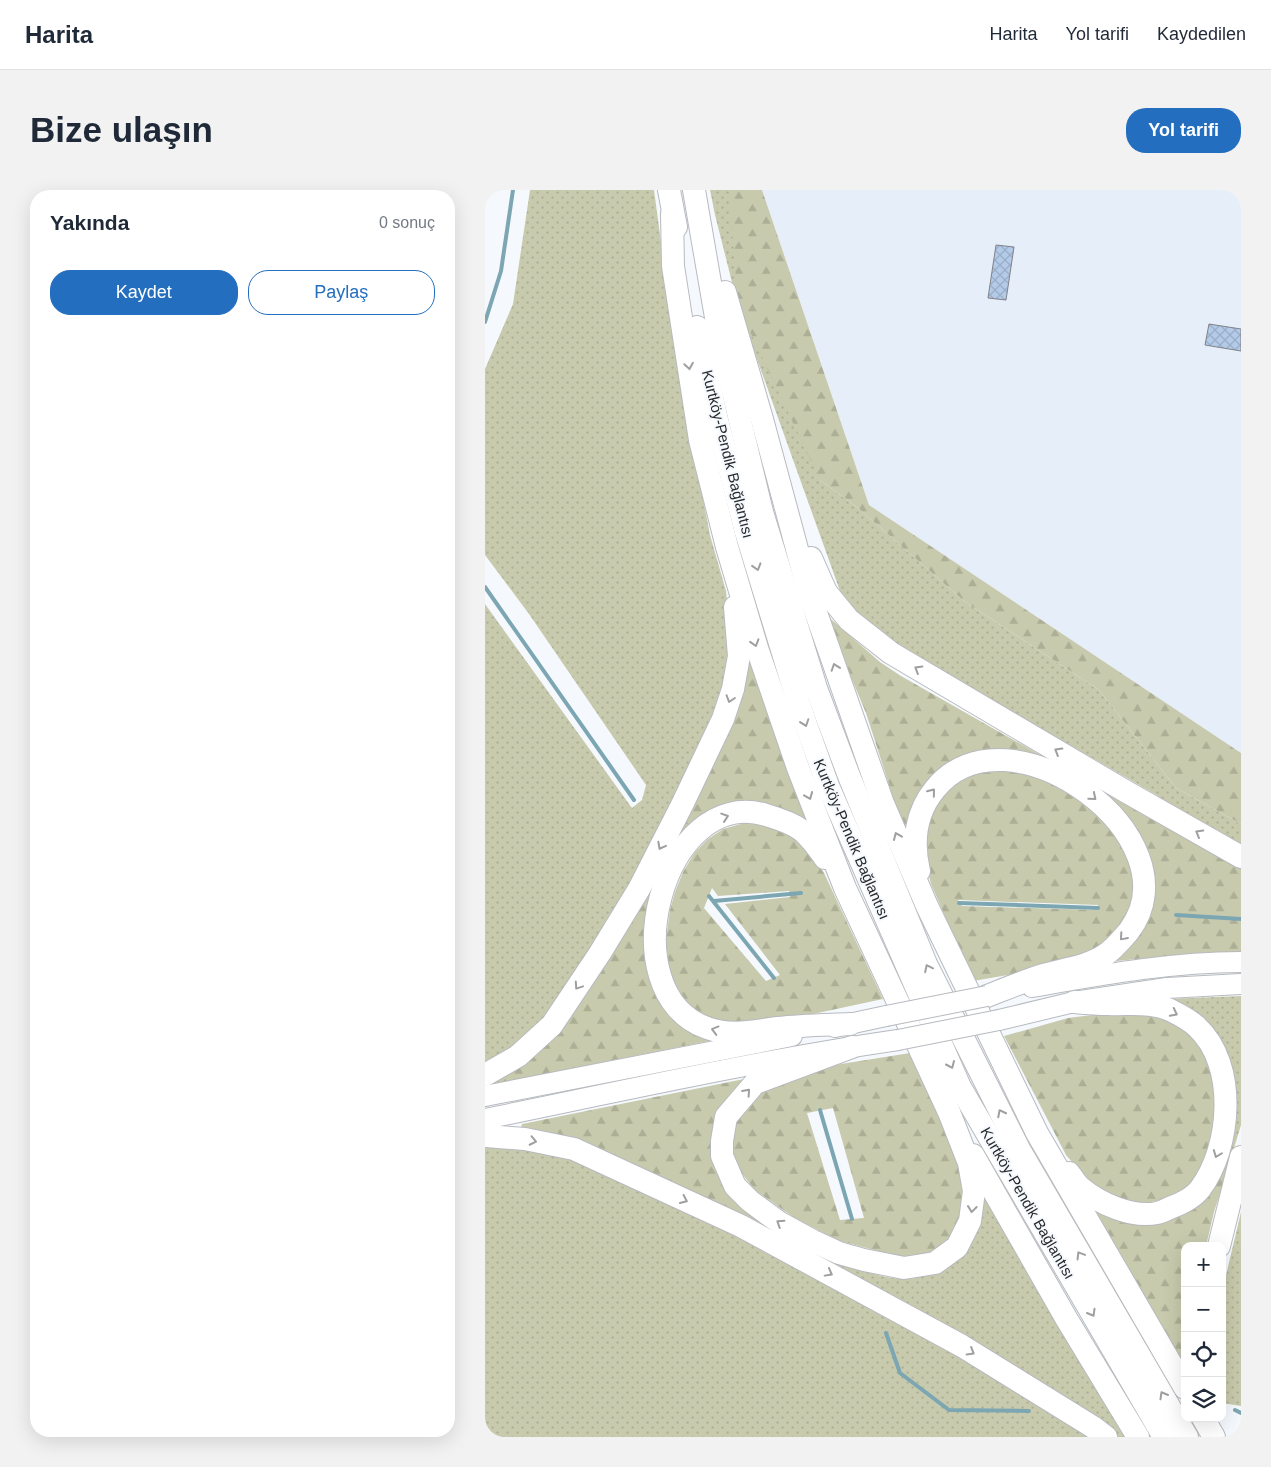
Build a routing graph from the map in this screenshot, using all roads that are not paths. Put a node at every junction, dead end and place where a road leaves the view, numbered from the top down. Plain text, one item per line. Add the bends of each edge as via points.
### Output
1 (669, 190) edge
2 (694, 190) edge
3 (699, 190) edge
4 (672, 214) junction
5 (779, 482) junction
6 (727, 547) junction
7 (1241, 857) edge
8 (845, 888) junction
9 (927, 906) junction
10 (1241, 962) edge
11 (1241, 984) edge
12 (987, 996) junction
13 (1074, 1002) junction
14 (850, 1024) junction
15 (852, 1047) junction
16 (485, 1075) edge
17 (485, 1096) edge
18 (949, 1112) junction
19 (485, 1119) edge
20 (1037, 1133) junction
21 (485, 1136) edge
22 (1241, 1157) edge
23 (1220, 1242) edge
24 (1181, 1381) edge
25 (1205, 1422) edge
26 (1219, 1422) edge
27 (1105, 1437) edge
28 (1138, 1437) edge
29 (1164, 1437) edge
30 (1187, 1437) edge
31 (1214, 1437) edge
32 (1225, 1437) edge

1 - 4 highway, Kurtköy-Pendik Bağlantısı
30 -> 2 highway, Kurtköy-Pendik Bağlantısı via 1019,1149 926,964 849,776 816,688 761,512 718,329
3 - 5 highway via 729,309
4 -> 6 highway via 673,266 700,440
4 -> 29 highway, Kurtköy-Pendik Bağlantısı via 716,416 746,532 827,786 960,1086
7 -> 5 highway via 891,653 849,620 826,592
9 -> 5 highway via 882,801 811,599
6 -> 8 highway via 798,768
6 -> 16 highway via 739,656 723,719 639,889 552,1025 518,1056
14 -> 8 highway via 746,1033 706,1028 691,1020 667,993 654,940 659,901 676,860 688,840 720,817 757,812 798,827 808,835
8 - 18 highway
9 -> 12 highway via 916,860 916,836 925,801 954,771 978,762 1019,761 1069,780 1110,813 1125,833 1136,851 1144,889 1141,908 1123,938 1106,954 1087,964 1040,976
9 - 20 highway
10 - 12 highway via 1147,969
11 - 13 highway via 1167,988
12 - 14 highway, bridge
13 - 15 highway, bridge via 999,1020
13 -> 20 highway via 1144,1004 1170,1010 1197,1027 1217,1058 1223,1078 1226,1110 1221,1143 1210,1174 1199,1191 1179,1205 1157,1213 1130,1212 1108,1206 1080,1187
14 - 17 highway
18 -> 15 highway via 969,1163 974,1190 970,1221 957,1247 935,1263 903,1268 864,1260 839,1253 780,1223 735,1186 722,1156 726,1118 755,1083
15 - 19 highway
18 - 28 highway
20 - 24 highway
21 -> 27 highway via 525,1139 574,1150 741,1226 962,1346
22 - 23 highway
25 - 31 highway
26 - 32 highway

